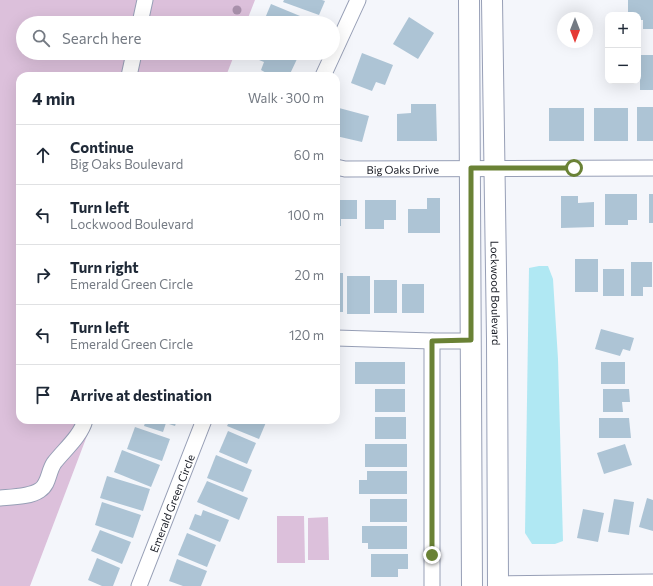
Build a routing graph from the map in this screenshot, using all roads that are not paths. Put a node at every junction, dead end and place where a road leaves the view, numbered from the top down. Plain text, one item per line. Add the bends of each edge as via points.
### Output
1 (145, 0) edge
2 (358, 0) edge
3 (468, 0) edge
4 (492, 0) edge
5 (142, 16) edge
6 (340, 39) edge
7 (132, 60) edge
8 (330, 60) edge
9 (130, 72) edge
10 (325, 72) edge
11 (340, 168) edge
12 (471, 168) junction
13 (494, 168) junction
14 (653, 168) edge
15 (340, 338) edge
16 (471, 340) junction
17 (432, 341) junction
18 (83, 424) edge
19 (202, 424) edge
20 (0, 498) edge
21 (653, 582) edge
22 (498, 585) edge
23 (139, 586) edge
24 (432, 586) edge
25 (472, 586) edge

1 - 5 street
2 - 6 street
3 - 12 main road
4 - 13 main road, Lockwood Boulevard
7 - 9 street
8 - 10 street
11 - 12 street, Big Oaks Drive
12 - 13 street, Big Oaks Drive
12 - 16 main road
13 - 14 street, Big Oaks Drive
13 - 22 main road, Lockwood Boulevard
15 - 17 street
16 - 17 street
16 - 25 main road
17 - 24 street
18 - 20 street via 53,465 41,490 31,494
19 - 23 street, Emerald Green Circle
21 - 22 street

